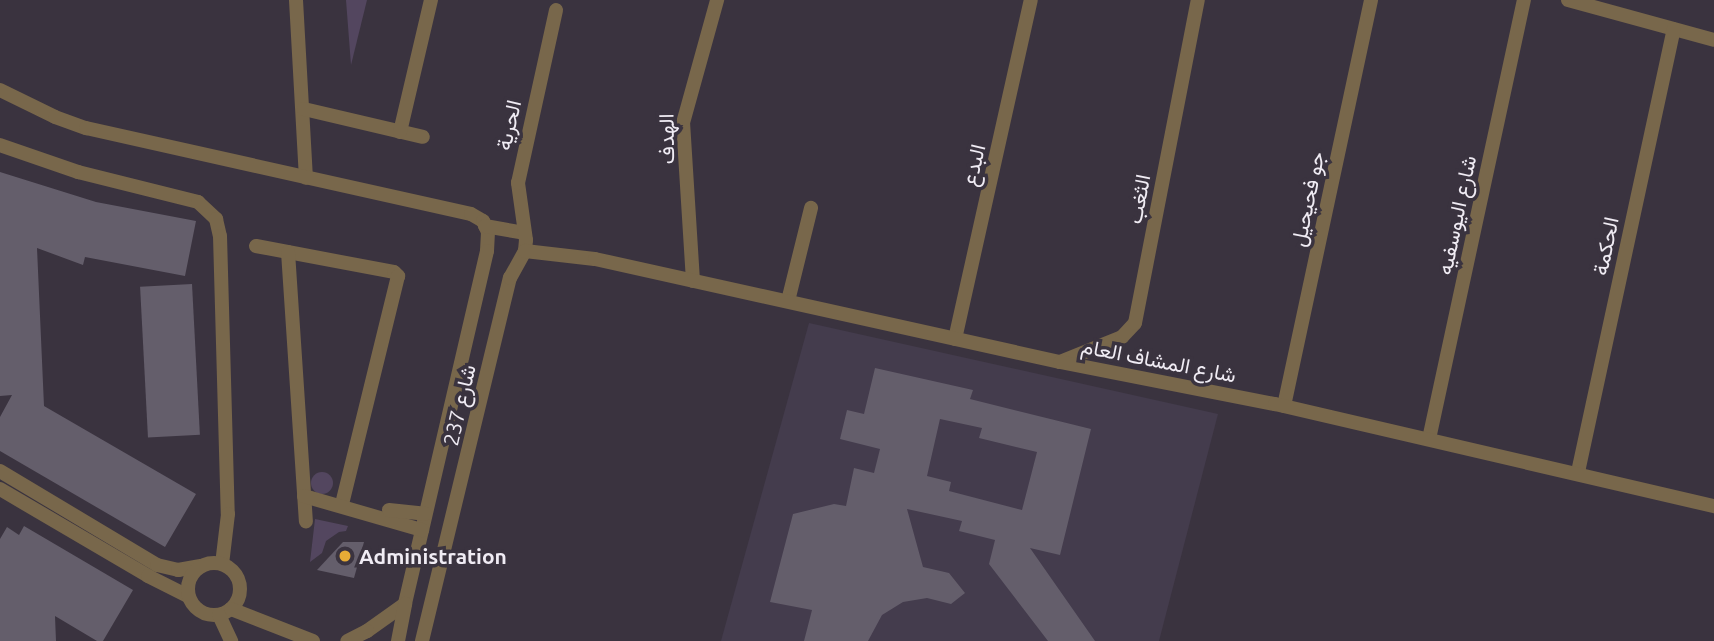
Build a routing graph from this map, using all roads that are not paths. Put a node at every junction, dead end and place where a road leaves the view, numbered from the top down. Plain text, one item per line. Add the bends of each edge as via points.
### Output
1 (296, 0) edge
2 (431, 0) edge
3 (717, 0) edge
4 (1031, 0) edge
5 (1198, 0) edge
6 (1371, 0) edge
7 (1524, 0) edge
8 (1568, 0) edge
9 (556, 10) dead end
10 (1674, 29) junction
11 (1714, 40) edge
12 (0, 90) edge
13 (304, 109) junction
14 (400, 132) junction
15 (423, 137) dead end
16 (0, 145) edge
17 (306, 178) junction
18 (811, 208) dead end
19 (485, 226) junction
20 (524, 233) junction
21 (256, 246) dead end
22 (524, 251) junction
23 (288, 252) junction
24 (693, 281) junction
25 (788, 301) junction
26 (955, 339) junction
27 (1060, 362) junction
28 (1283, 406) junction
29 (1429, 439) junction
30 (0, 471) edge
31 (1577, 472) junction
32 (0, 489) edge
33 (304, 496) junction
34 (343, 501) junction
35 (1714, 506) edge
36 (425, 514) junction
37 (306, 521) dead end
38 (422, 530) junction
39 (222, 564) junction
40 (201, 566) junction
41 (188, 596) junction
42 (405, 604) junction
43 (225, 612) junction
44 (231, 641) edge
45 (313, 641) edge
46 (347, 641) edge
47 (398, 641) edge
48 (422, 641) edge

1 - 13 street
2 - 14 street
3 - 24 street, الهدف via 683,123
4 - 26 street, البدع
5 - 27 street, الثغب via 1135,323 1122,337
6 - 28 street, جو فحيحيل
7 - 29 street, شارع اليوسفيه
8 - 10 street
9 - 20 street, الحرية via 518,183
10 - 11 street
10 - 31 street, الحكمة
12 - 17 street via 86,128
13 - 14 street
13 - 17 street
14 - 15 street
16 - 39 street via 78,172 198,202 216,219 228,501
17 - 19 street via 471,214
18 - 25 street
19 - 20 street
19 - 36 street via 487,251
20 - 22 street, الحرية
21 - 23 street
22 - 24 street, شارع المشاف العام via 596,259
22 - 48 street, شارع 237 via 510,278
23 - 33 street
23 - 34 street via 398,276
24 - 25 street, شارع المشاف العام
25 - 26 street, شارع المشاف العام
26 - 27 street, شارع المشاف العام
27 - 28 street, شارع المشاف العام
28 - 29 street, شارع المشاف العام
29 - 31 street, شارع المشاف العام
30 - 40 street via 157,565 178,570
31 - 35 street, شارع المشاف العام
32 - 41 street
33 - 34 street
33 - 37 street
34 - 36 street
34 - 38 street
36 - 38 street
38 - 42 street
39 - 40 street
39 - 43 street via 239,583 239,597
40 - 41 street via 188,582
41 - 43 street via 200,611
42 - 46 street
42 - 47 street
43 - 44 street
43 - 45 street

